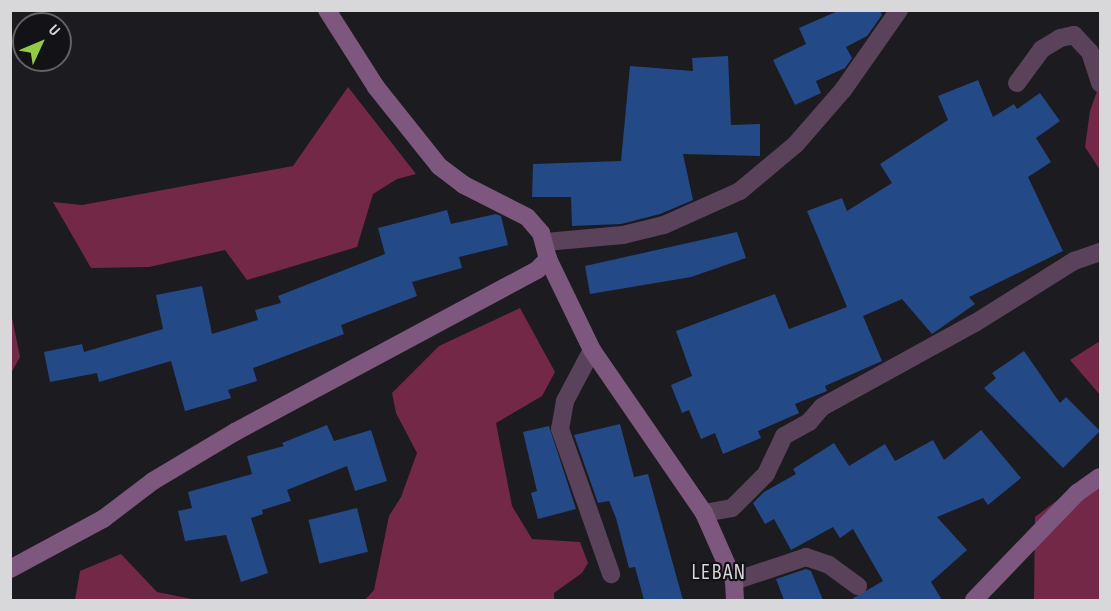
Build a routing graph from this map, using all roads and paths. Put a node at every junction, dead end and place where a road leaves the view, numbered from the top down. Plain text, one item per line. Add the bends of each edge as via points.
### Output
1 (327, 10) edge
2 (899, 10) edge
3 (1017, 83) dead end
4 (1101, 83) edge
5 (547, 251) junction
6 (1101, 252) edge
7 (592, 350) junction
8 (1101, 477) edge
9 (704, 513) junction
10 (10, 569) edge
11 (611, 574) dead end
12 (734, 581) junction
13 (858, 586) dead end
14 (735, 600) edge
15 (974, 600) edge

1 - 5 street via 376,87 439,166 464,185 527,217
2 - 5 street via 843,90 796,144 740,191 664,225
3 - 4 street via 1042,49 1060,38 1074,36 1090,52
5 - 7 street
5 - 10 street via 529,275 235,432 153,481 103,519
6 - 9 street via 1074,261 975,323 822,407 808,422 784,436 766,474 732,508
7 - 9 street
7 - 11 street via 565,401 561,429
8 - 15 street via 1077,493
9 - 12 street
12 - 13 street via 806,557 829,565
12 - 14 street

